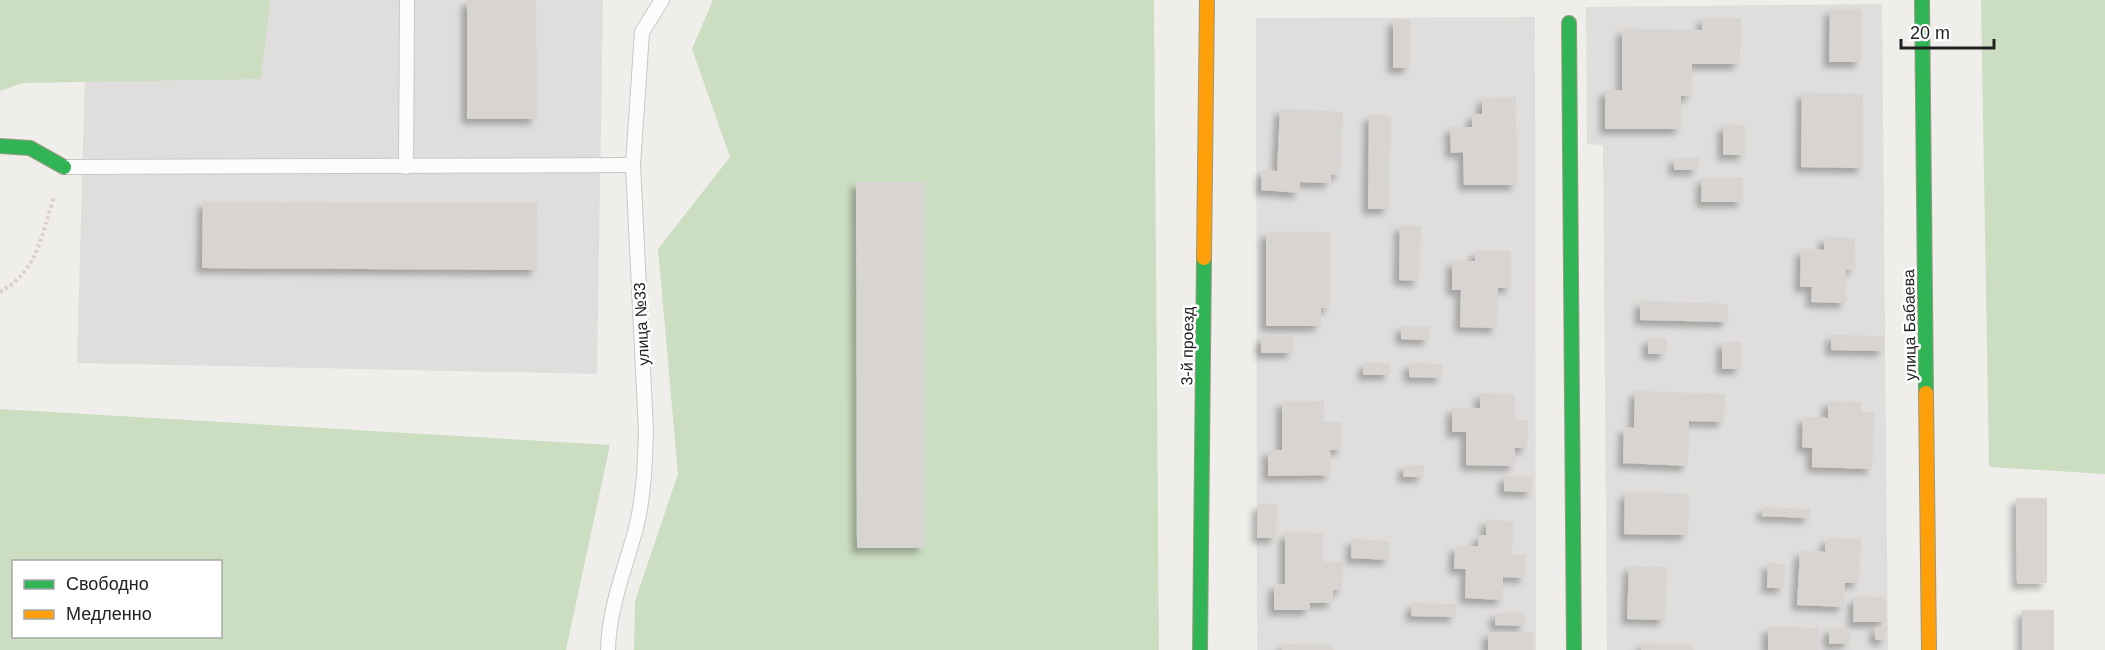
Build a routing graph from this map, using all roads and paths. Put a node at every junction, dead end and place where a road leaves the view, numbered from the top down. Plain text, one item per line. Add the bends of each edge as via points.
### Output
1 (407, 0) edge
2 (662, 0) edge
3 (1207, 0) edge
4 (1922, 0) edge
5 (1569, 22) dead end
6 (0, 146) edge
7 (633, 165) junction
8 (64, 167) junction
9 (405, 167) junction
10 (0, 292) edge
11 (608, 650) edge
12 (1200, 650) edge
13 (1574, 650) edge
14 (1929, 650) edge

1 - 9 lane
2 - 7 lane, улица №33 via 642,32
3 - 12 street, 3-й проезд
4 - 14 street, улица Бабаева
5 - 13 street
6 - 8 street via 30,148
7 - 9 lane
7 - 11 lane, улица №33 via 645,470 636,526 615,594
8 - 9 lane
8 - 10 path via 33,262 17,282

